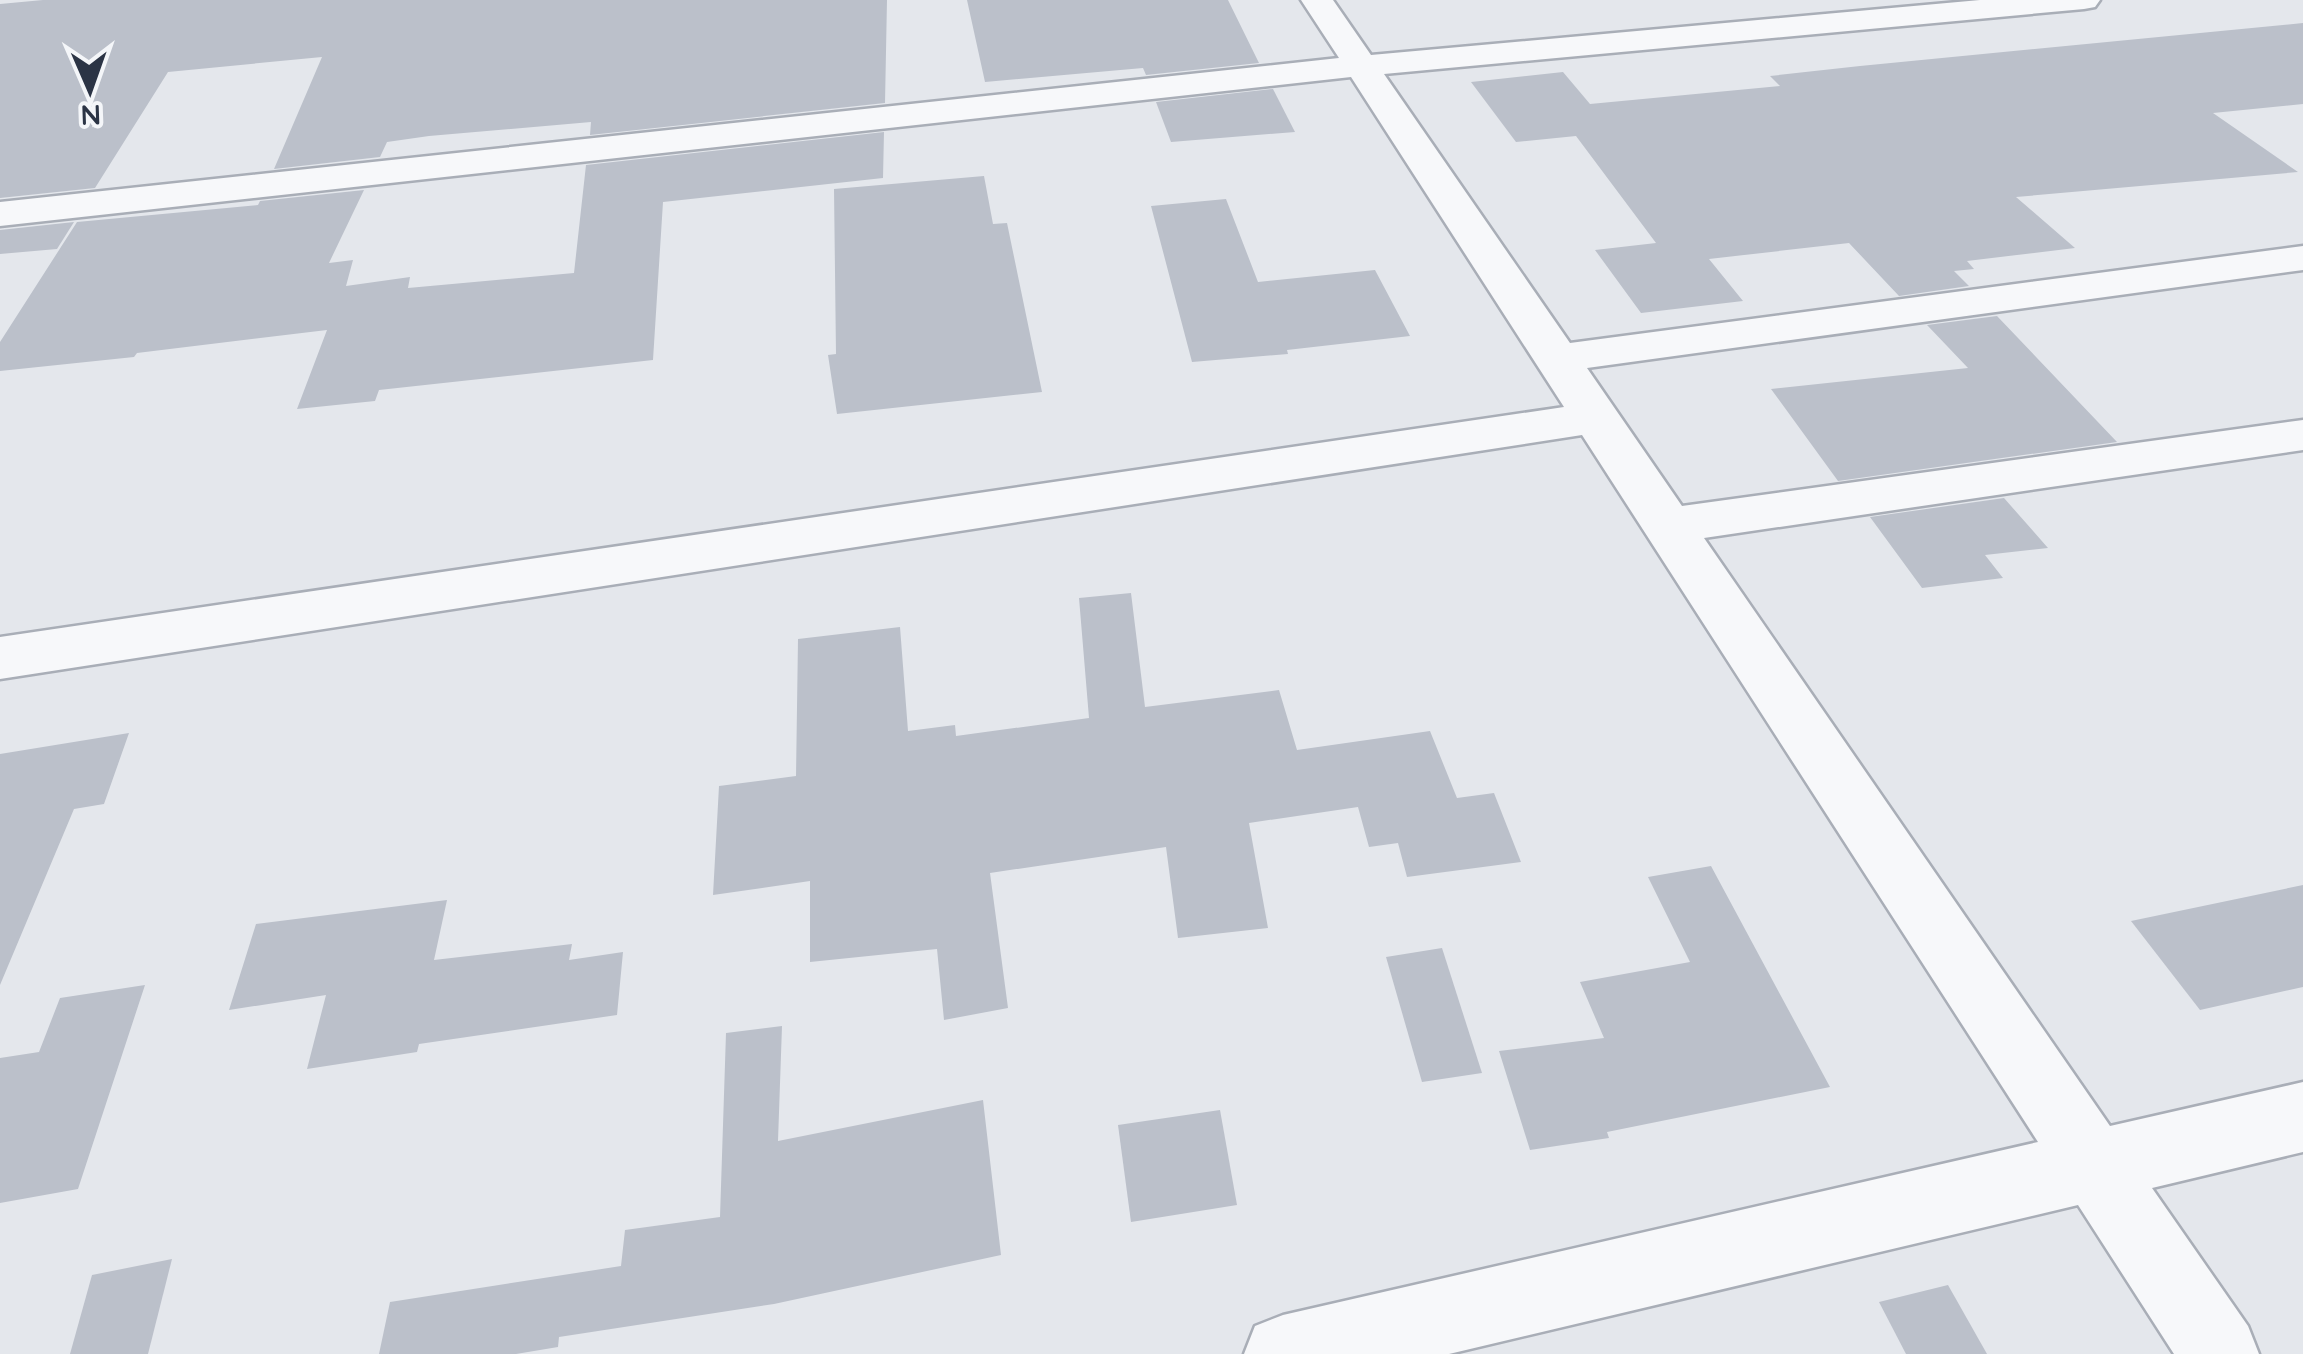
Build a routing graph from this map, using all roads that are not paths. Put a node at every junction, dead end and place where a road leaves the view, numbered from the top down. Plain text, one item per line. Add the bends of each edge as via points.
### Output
1 (1317, 0) edge
2 (2084, 0) edge
3 (1362, 66) junction
4 (0, 214) edge
5 (2303, 258) edge
6 (1554, 359) junction
7 (1594, 418) junction
8 (2303, 435) edge
9 (1666, 526) junction
10 (0, 658) edge
11 (2303, 1118) edge
12 (2094, 1166) junction
13 (1283, 1354) edge
14 (2220, 1354) edge

1 - 3 street
2 - 3 street
3 - 4 street
3 - 6 street
5 - 6 street
6 - 7 street
7 - 9 street
7 - 10 street
8 - 9 street
9 - 12 street
11 - 12 street
12 - 13 street
12 - 14 street

